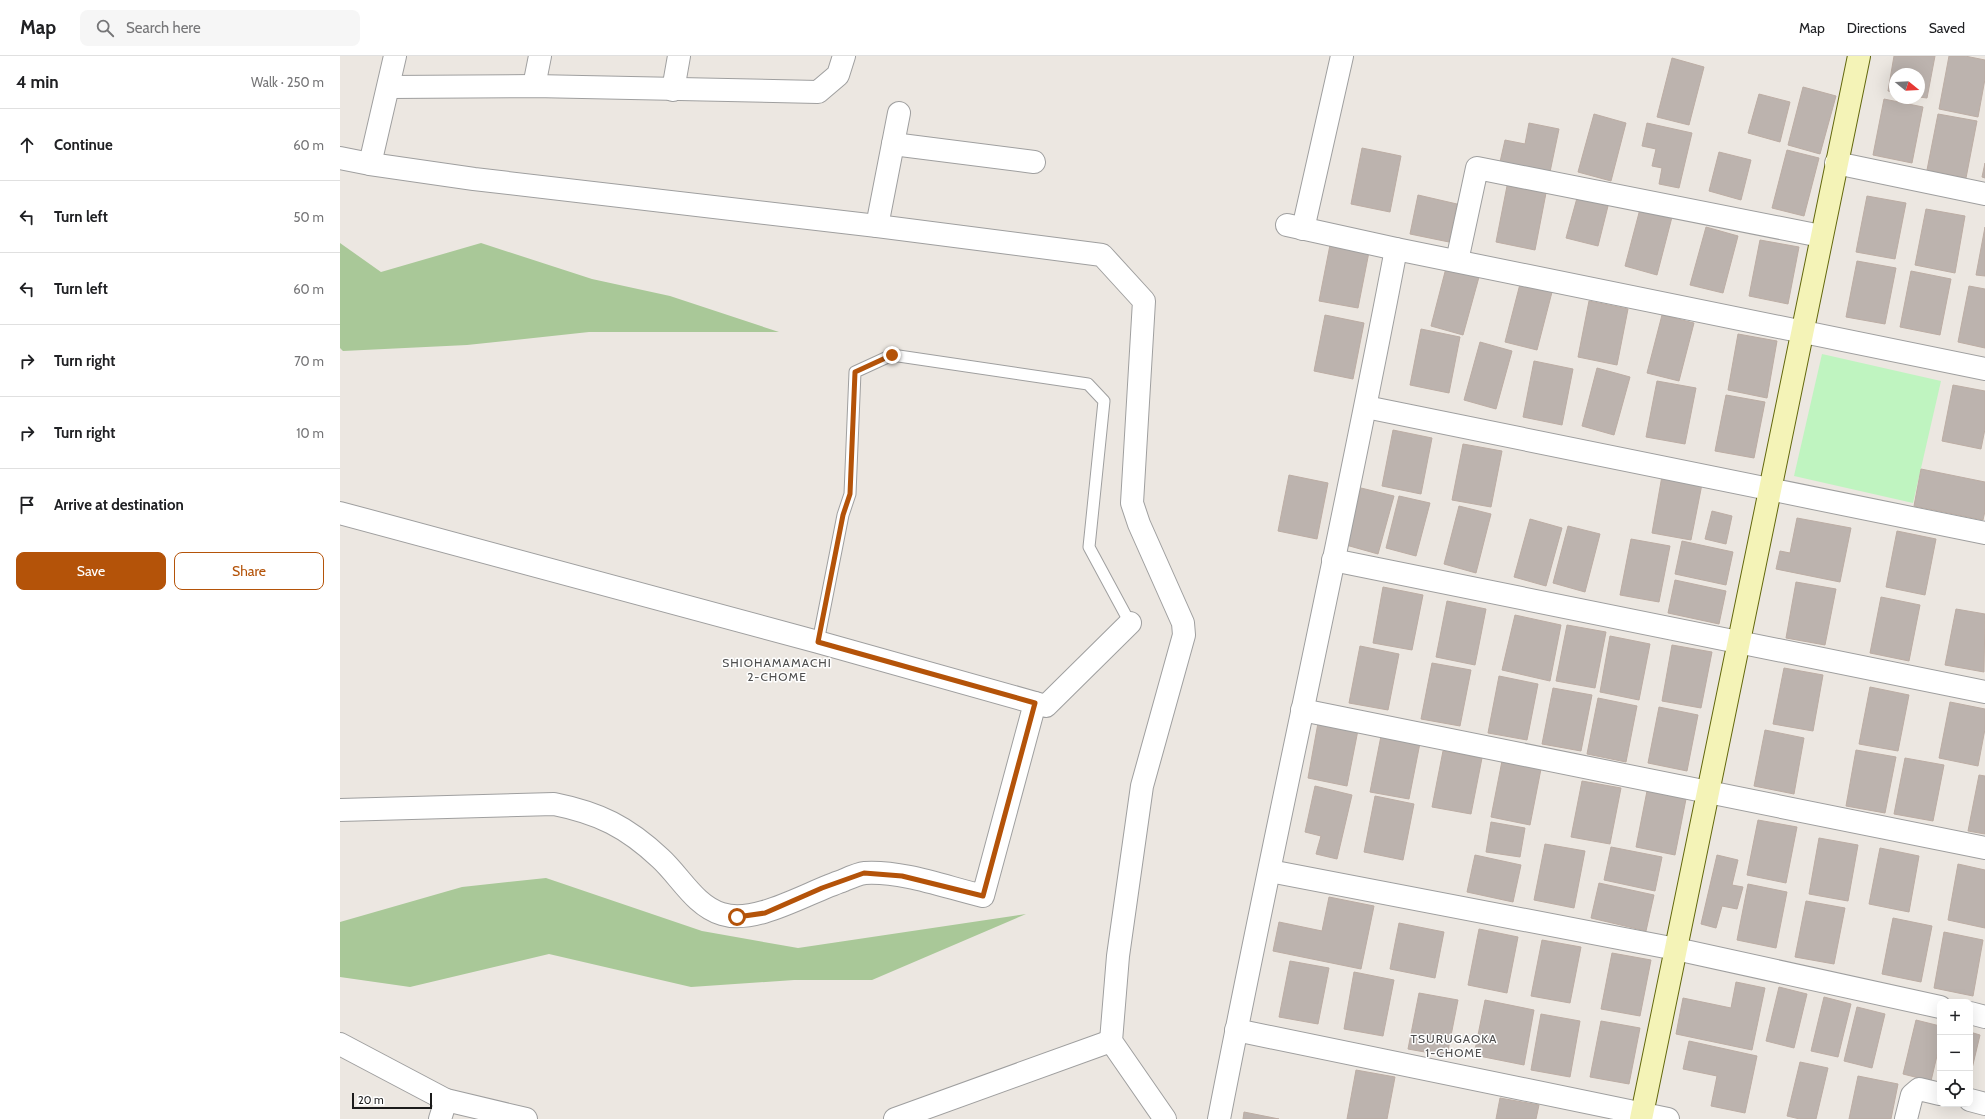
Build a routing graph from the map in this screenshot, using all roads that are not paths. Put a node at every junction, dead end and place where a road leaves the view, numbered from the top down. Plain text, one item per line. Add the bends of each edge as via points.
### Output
1 (395, 56) edge
2 (540, 56) edge
3 (679, 56) edge
4 (844, 56) edge
5 (1342, 56) edge
6 (1859, 56) edge
7 (534, 86) junction
8 (389, 87) junction
9 (673, 90) junction
10 (899, 113) dead end
11 (893, 144) junction
12 (340, 158) edge
13 (1034, 162) dead end
14 (1836, 163) junction
15 (370, 164) junction
16 (1985, 194) edge
17 (877, 226) junction
18 (1821, 236) junction
19 (1396, 249) junction
20 (1457, 261) junction
21 (1801, 331) junction
22 (1985, 369) edge
23 (1366, 407) junction
24 (1769, 490) junction
25 (340, 513) edge
26 (1985, 533) edge
27 (1333, 560) junction
28 (1130, 623) joint
29 (1739, 641) junction
30 (818, 642) junction
31 (1985, 692) edge
32 (1035, 703) junction
33 (1302, 710) junction
34 (1707, 792) junction
35 (340, 810) edge
36 (1985, 848) edge
37 (1270, 871) junction
38 (1676, 949) junction
39 (1937, 1006) edge
40 (1973, 1014) edge
41 (1985, 1017) edge
42 (1236, 1030) junction
43 (1111, 1041) junction
44 (340, 1044) edge
45 (1937, 1093) edge
46 (1973, 1101) edge
47 (1985, 1104) edge
48 (443, 1110) edge
49 (1642, 1116) edge
50 (526, 1119) edge
51 (895, 1119) edge
52 (1165, 1119) edge
53 (1218, 1119) edge
54 (1668, 1119) edge
55 (1906, 1119) edge

1 - 8 street
2 - 7 street
3 - 9 street
4 - 9 street via 838,75 818,92
5 - 19 street via 1295,227
6 - 14 street
7 - 8 street
7 - 9 street
8 - 15 street
10 - 11 street
11 - 13 street
11 - 17 street
12 - 15 street
14 - 16 street
14 - 18 street
15 - 17 street via 474,179
17 - 43 street via 1102,255 1144,301 1132,503 1183,623 1184,635 1142,786 1118,956
18 - 20 street via 1477,168
18 - 21 street
19 - 20 street
19 - 23 street
20 - 21 street
21 - 22 street
21 - 24 street
23 - 24 street
23 - 27 street
24 - 26 street
24 - 29 street
25 - 30 street
27 - 29 street
27 - 33 street
28 - 30 lane via 1089,547 1104,401 1088,384 892,355 855,372 850,494 843,515
28 - 32 street via 1046,706
29 - 31 street
29 - 34 street
30 - 32 street
32 - 35 street via 983,896 902,876 864,873 765,913 737,917 722,915 706,908 654,853 614,823 581,810 554,804
33 - 34 street
33 - 37 street
34 - 36 street
34 - 38 street
37 - 38 street
37 - 42 street
38 - 39 street
38 - 49 street
40 - 41 street
42 - 49 street
42 - 53 street
43 - 51 street
43 - 52 street
44 - 48 street
45 - 55 street via 1919,1089 1912,1095
46 - 47 street
48 - 50 street
49 - 54 street

